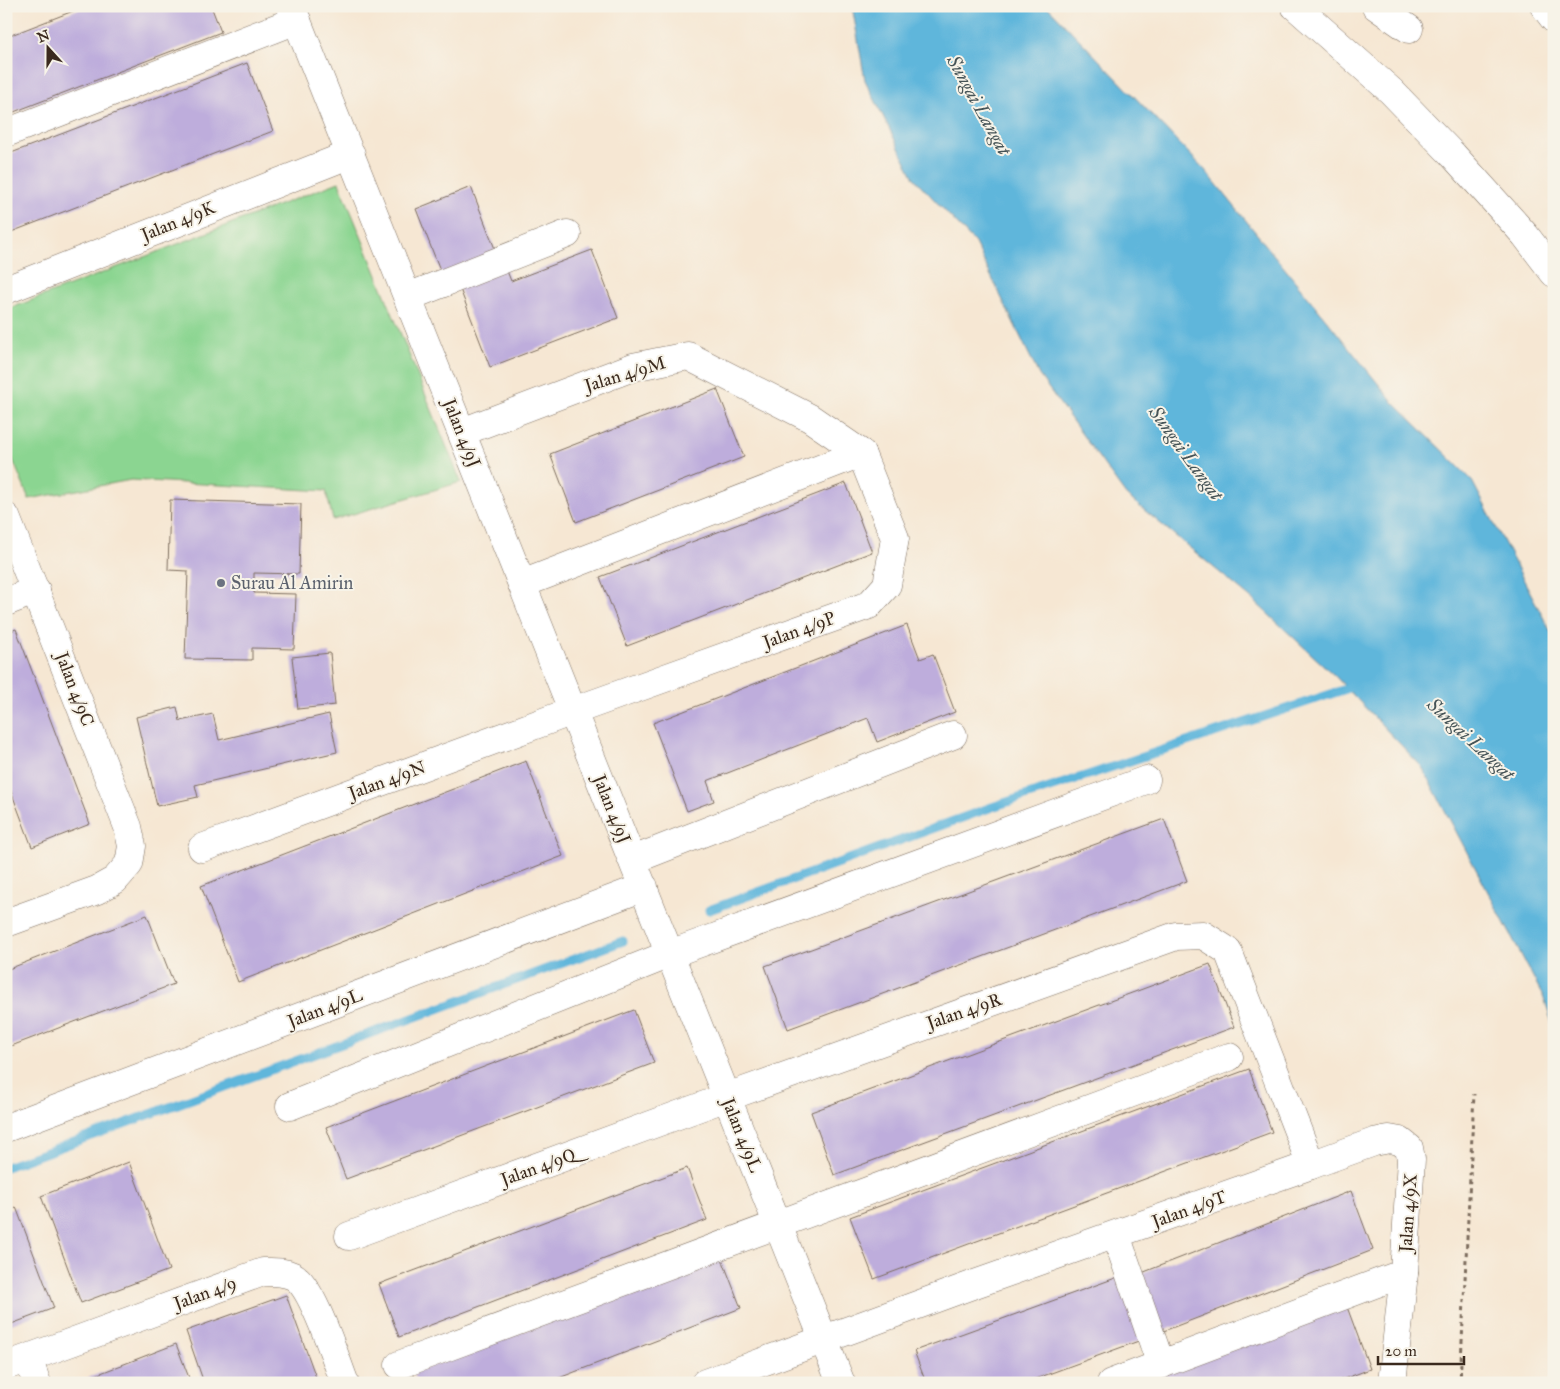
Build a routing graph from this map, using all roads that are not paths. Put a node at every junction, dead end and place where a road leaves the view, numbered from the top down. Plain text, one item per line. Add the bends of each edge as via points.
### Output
1 (1295, 6) edge
2 (1376, 6) edge
3 (1544, 6) edge
4 (294, 13) edge
5 (1554, 19) edge
6 (1409, 29) dead end
7 (6, 133) edge
8 (351, 154) junction
9 (567, 234) dead end
10 (1554, 273) edge
11 (6, 290) edge
12 (408, 297) junction
13 (462, 432) junction
14 (861, 453) junction
15 (6, 517) edge
16 (522, 584) junction
17 (36, 590) junction
18 (6, 602) edge
19 (573, 710) junction
20 (953, 735) dead end
21 (1146, 780) dead end
22 (202, 848) dead end
23 (633, 860) junction
24 (644, 887) junction
25 (6, 923) edge
26 (670, 954) junction
27 (1229, 1057) dead end
28 (727, 1097) junction
29 (290, 1106) dead end
30 (6, 1128) edge
31 (1311, 1165) junction
32 (777, 1224) junction
33 (1116, 1235) junction
34 (349, 1236) dead end
35 (1404, 1273) junction
36 (824, 1340) junction
37 (399, 1365) dead end
38 (1161, 1365) junction
39 (24, 1369) edge
40 (345, 1383) edge
41 (705, 1383) edge
42 (841, 1383) edge
43 (1111, 1383) edge
44 (1392, 1383) edge

1 - 10 street via 1391,91 1525,234
2 - 6 street
3 - 5 street
4 - 7 street
4 - 8 street, Jalan 4/9J
8 - 11 street, Jalan 4/9K
8 - 12 street, Jalan 4/9J
9 - 12 street
12 - 13 street, Jalan 4/9J
13 - 14 street, Jalan 4/9M via 634,367 688,356 810,418
13 - 16 street, Jalan 4/9J
14 - 16 street
14 - 19 street, Jalan 4/9P via 895,538 887,585 869,605
15 - 17 street, Jalan 4/9C
16 - 19 street, Jalan 4/9J
17 - 18 street
17 - 25 street, Jalan 4/9C via 128,827 132,846 129,864 115,880
19 - 22 street, Jalan 4/9N
19 - 23 street, Jalan 4/9J
20 - 23 street
21 - 26 street
23 - 24 street, Jalan 4/9L
24 - 26 street, Jalan 4/9L
24 - 30 street, Jalan 4/9L
26 - 28 street, Jalan 4/9L
26 - 29 street
27 - 32 street
28 - 31 street, Jalan 4/9R via 1176,936 1203,935 1228,951
28 - 32 street, Jalan 4/9L
28 - 34 street, Jalan 4/9Q
31 - 33 street, Jalan 4/9T
31 - 35 street, Jalan 4/9X via 1389,1139 1400,1141 1409,1148
32 - 36 street, Jalan 4/9L
32 - 37 street
33 - 36 street, Jalan 4/9T
33 - 38 street
35 - 38 street
35 - 44 street, Jalan 4/9X
36 - 41 street, Jalan 4/9T
36 - 42 street, Jalan 4/9L
38 - 43 street
39 - 40 street, Jalan 4/9 via 263,1272 279,1272 295,1277 308,1293

